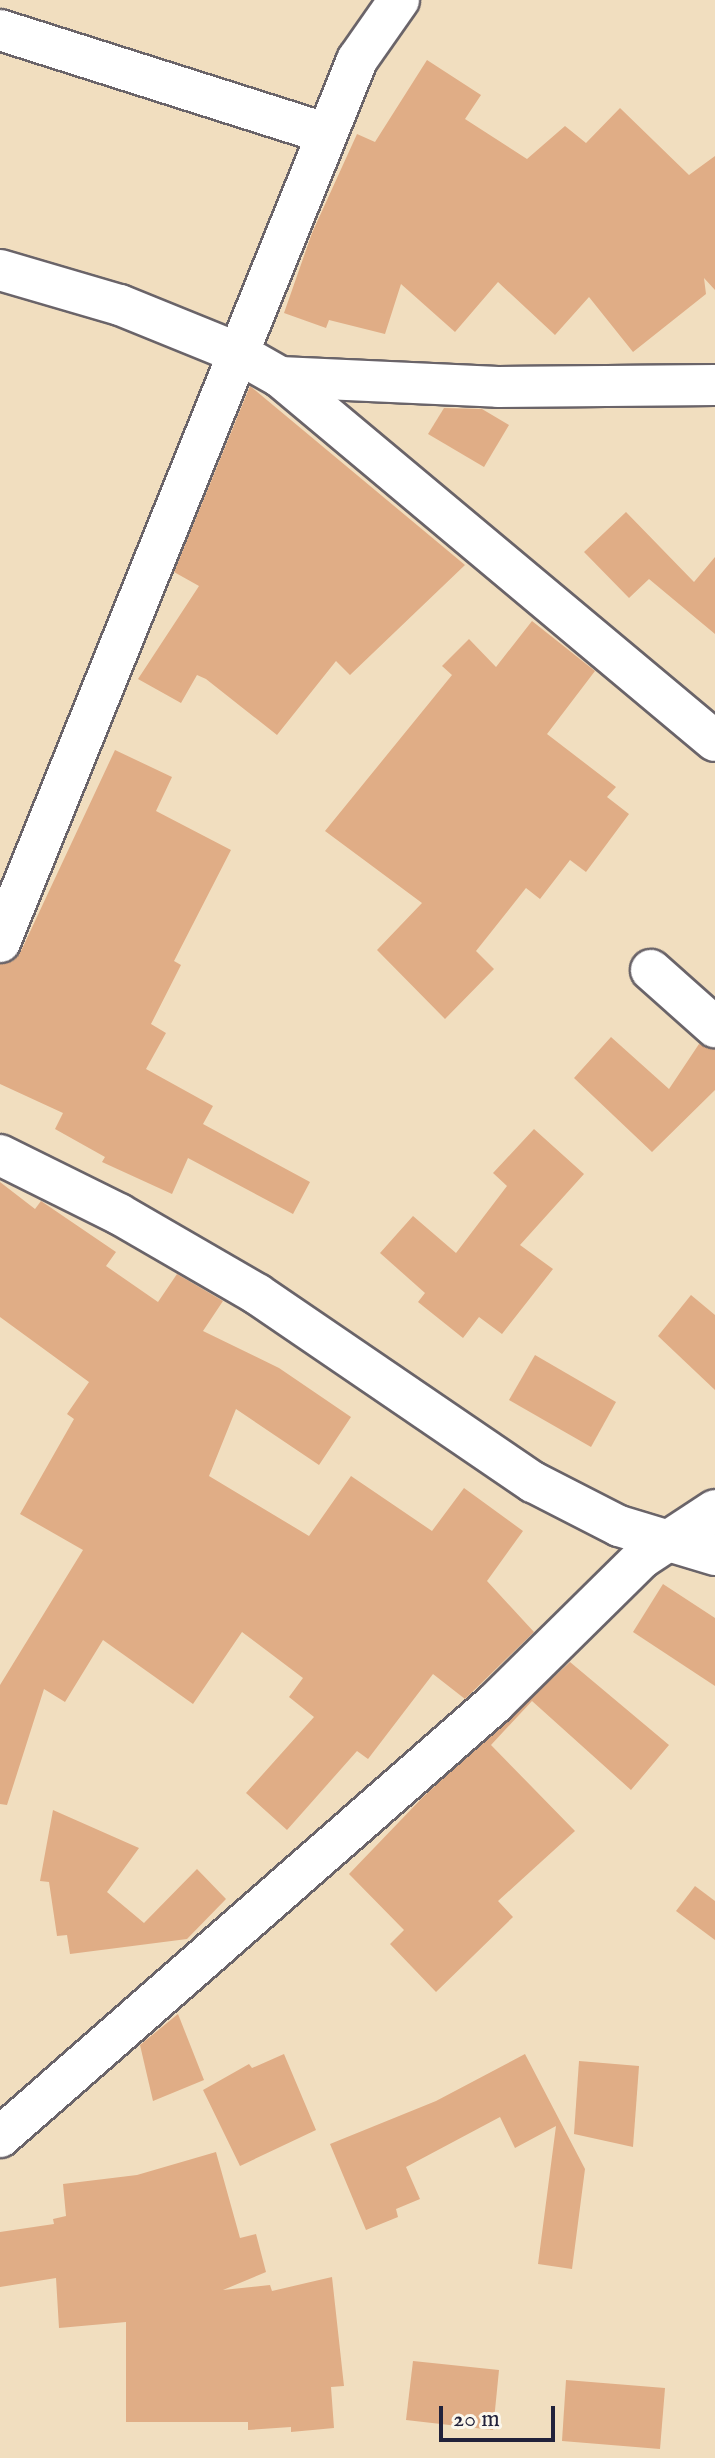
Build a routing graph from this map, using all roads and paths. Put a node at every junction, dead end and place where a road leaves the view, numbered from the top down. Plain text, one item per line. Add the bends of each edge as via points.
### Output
1 (399, 0) edge
2 (0, 30) edge
3 (327, 134) junction
4 (0, 270) edge
5 (236, 352) junction
6 (280, 377) junction
7 (715, 385) edge
8 (715, 741) edge
9 (0, 942) edge
10 (651, 970) dead end
11 (715, 1027) edge
12 (0, 1155) edge
13 (715, 1510) edge
14 (668, 1542) junction
15 (715, 1555) edge
16 (0, 2137) edge

1 - 3 street via 357,60
2 - 3 street
3 - 5 street
4 - 5 street via 120,305
5 - 6 street
5 - 9 street
6 - 7 street via 498,387
6 - 8 street
10 - 11 street
12 - 14 street via 119,1214 257,1294 533,1482 619,1526
13 - 14 street
14 - 15 street
14 - 16 street via 642,1558 495,1703

